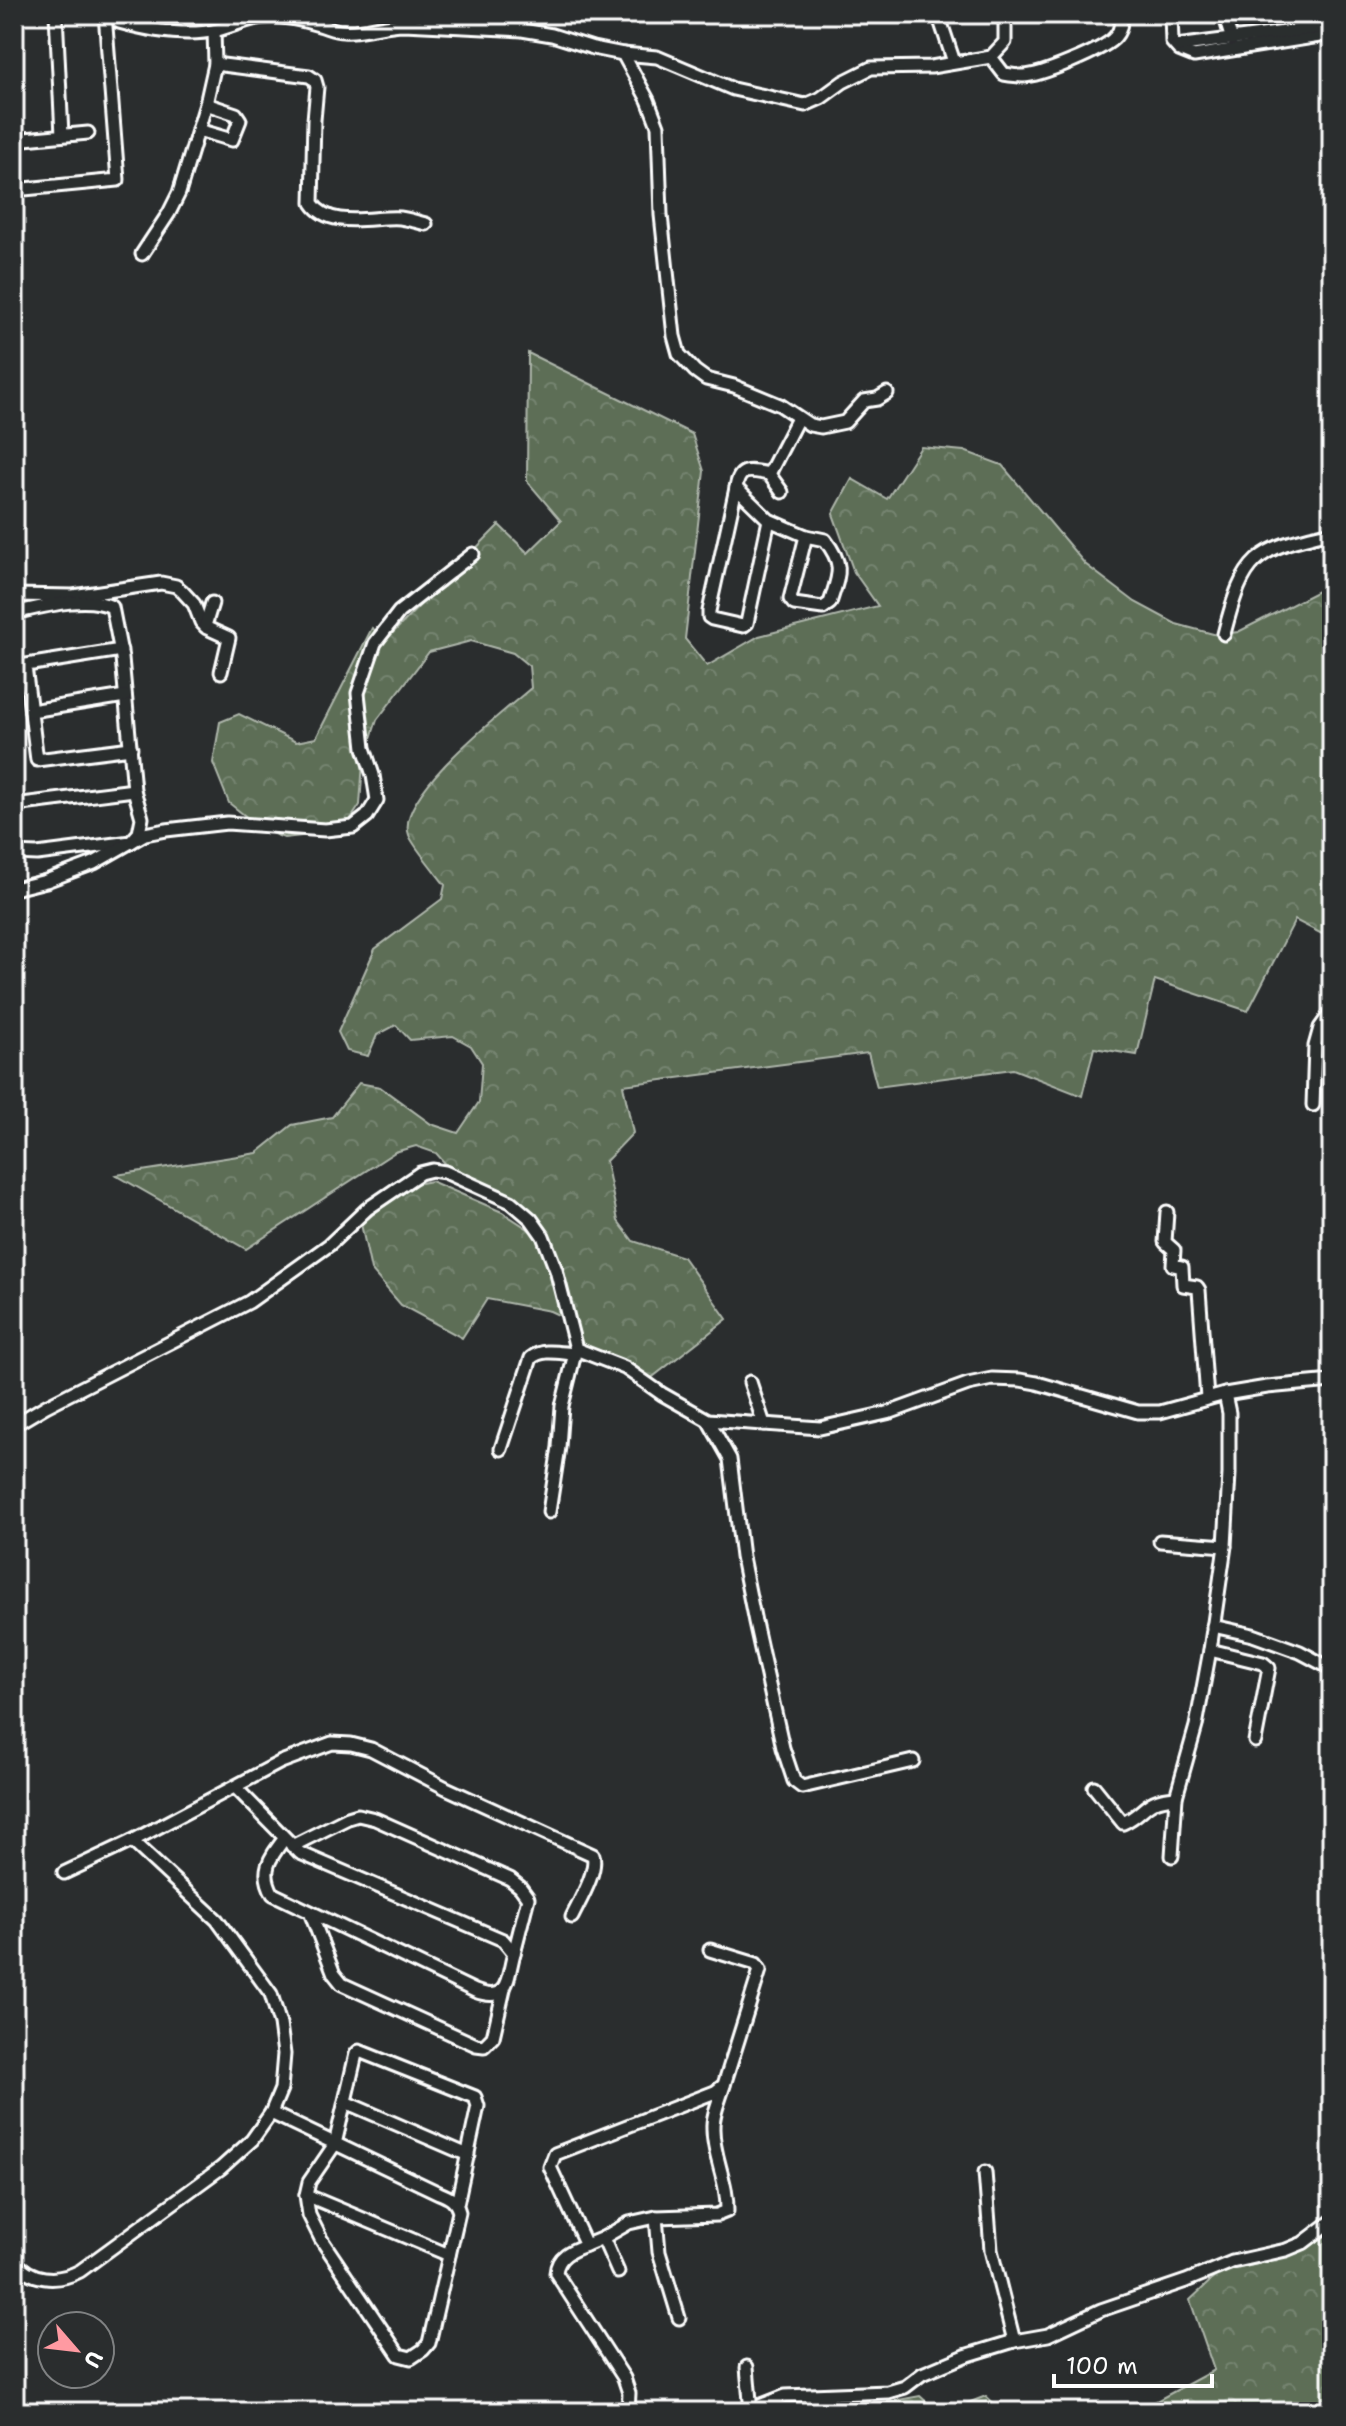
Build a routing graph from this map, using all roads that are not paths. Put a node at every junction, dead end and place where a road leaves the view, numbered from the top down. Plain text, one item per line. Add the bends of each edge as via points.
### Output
1 (56, 14) edge
2 (105, 14) edge
3 (116, 14) edge
4 (943, 14) edge
5 (1005, 14) edge
6 (1120, 14) edge
7 (1171, 14) edge
8 (1224, 14) edge
9 (283, 16) edge
10 (1332, 26) edge
11 (214, 31) junction
12 (1332, 34) edge
13 (1232, 40) junction
14 (1176, 46) junction
15 (623, 54) junction
16 (991, 57) junction
17 (954, 62) junction
18 (215, 64) junction
19 (206, 104) junction
20 (198, 130) junction
21 (88, 133) dead end
22 (62, 135) junction
23 (14, 140) edge
24 (14, 190) edge
25 (426, 224) dead end
26 (142, 254) dead end
27 (887, 393) dead end
28 (798, 418) junction
29 (769, 474) junction
30 (736, 488) junction
31 (782, 492) dead end
32 (769, 520) junction
33 (1332, 532) edge
34 (806, 536) junction
35 (473, 554) dead end
36 (14, 595) edge
37 (212, 603) dead end
38 (14, 613) edge
39 (205, 626) junction
40 (1224, 634) dead end
41 (121, 650) junction
42 (19, 666) edge
43 (221, 672) dead end
44 (125, 696) junction
45 (31, 711) junction
46 (131, 748) junction
47 (134, 790) junction
48 (14, 805) edge
49 (131, 842) junction
50 (14, 853) edge
51 (14, 889) edge
52 (1332, 1011) edge
53 (1313, 1105) dead end
54 (1167, 1212) dead end
55 (575, 1352) junction
56 (1332, 1381) edge
57 (750, 1382) dead end
58 (1225, 1394) junction
59 (1207, 1398) junction
60 (708, 1420) junction
61 (764, 1424) junction
62 (14, 1425) edge
63 (501, 1449) dead end
64 (549, 1512) dead end
65 (1160, 1541) dead end
66 (1225, 1546) junction
67 (1213, 1626) junction
68 (1273, 1642) junction
69 (1210, 1650) junction
70 (1263, 1663) junction
71 (1332, 1669) edge
72 (1255, 1741) dead end
73 (913, 1761) dead end
74 (235, 1787) junction
75 (1094, 1787) dead end
76 (1176, 1797) junction
77 (132, 1841) junction
78 (288, 1843) junction
79 (1172, 1856) dead end
80 (64, 1873) dead end
81 (310, 1912) junction
82 (572, 1917) dead end
83 (710, 1950) dead end
84 (514, 1953) junction
85 (504, 1989) junction
86 (724, 2085) junction
87 (345, 2102) junction
88 (271, 2113) junction
89 (335, 2144) junction
90 (468, 2155) junction
91 (985, 2172) dead end
92 (306, 2195) junction
93 (457, 2204) junction
94 (656, 2217) junction
95 (1332, 2221) edge
96 (603, 2238) junction
97 (586, 2245) junction
98 (449, 2255) junction
99 (14, 2260) edge
100 (618, 2272) dead end
101 (679, 2318) dead end
102 (1014, 2341) junction
103 (747, 2367) dead end
104 (628, 2412) edge
105 (752, 2412) edge

1 - 22 street
2 - 24 street via 118,180
3 - 11 street via 119,22 147,28
4 - 17 street
5 - 16 street via 1005,42
6 - 16 street via 1122,23 1111,41 1025,77 1004,74
7 - 14 street
8 - 13 street
9 - 11 street
9 - 15 street via 352,32 387,24 522,30
10 - 13 street
11 - 18 street
12 - 14 street via 1200,57
13 - 14 street
15 - 17 street via 657,57 733,89 805,105 871,68
15 - 28 street via 658,126 661,215 679,354 706,379 780,405
16 - 17 street
18 - 19 street
18 - 25 street via 315,80 315,207 342,220 401,218
19 - 20 street
19 - 20 street via 240,120 230,141
20 - 26 street via 175,201
21 - 22 street
22 - 23 street
27 - 28 street via 864,401 845,422 835,425 821,427
28 - 29 street
29 - 30 street via 743,473
29 - 31 street
30 - 32 street
30 - 32 street via 709,611 712,619 736,626 747,623
32 - 34 street
33 - 40 street via 1286,542 1253,562 1232,602
34 - 34 street via 790,599 823,608 830,603 839,565 825,540
35 - 49 street via 399,612 375,643 358,693 377,800 367,816 353,827 227,823 145,834
36 - 39 street via 73,596 161,583 182,591
37 - 39 street
38 - 41 street via 62,603 107,604
39 - 43 street via 229,638
41 - 42 street
41 - 44 street
42 - 45 street
44 - 45 street
44 - 46 street
45 - 46 street via 37,760
46 - 47 street
47 - 48 street
47 - 49 street via 142,818
49 - 50 street
49 - 51 street via 94,863
52 - 53 street via 1315,1046
54 - 59 street via 1165,1242 1174,1250 1173,1265 1182,1267 1183,1285 1199,1290
55 - 60 street via 625,1368
55 - 62 street via 556,1270 531,1219 511,1202 432,1170 367,1209 329,1245 249,1302
55 - 63 street via 538,1352 531,1358
55 - 64 street via 562,1406
56 - 58 street
57 - 61 street
58 - 59 street
58 - 66 street
59 - 61 street via 1160,1412 1138,1412 1037,1383 992,1379 820,1428
60 - 61 street
60 - 73 street via 730,1459 752,1609 794,1781 802,1787
65 - 66 street
66 - 67 street
67 - 68 street
67 - 69 street
68 - 70 street
68 - 71 street
69 - 70 street
69 - 76 street
70 - 72 street via 1269,1668
74 - 77 street
74 - 78 street
74 - 82 street via 322,1746 342,1743 371,1749 593,1855 593,1870
75 - 76 street via 1123,1823 1145,1805
76 - 79 street
77 - 80 street
77 - 88 street via 217,1920 271,1994 284,2054 281,2089
78 - 81 street via 267,1867 266,1881 273,1894
78 - 84 street via 300,1853 503,1940
78 - 84 street via 358,1815 510,1879 528,1898
81 - 85 street via 475,1991 488,1996
81 - 85 street via 342,1984 476,2045 484,2046 493,2037
83 - 86 street via 756,1964 760,1970
84 - 85 street
86 - 94 street via 712,2125 727,2211
86 - 97 street via 555,2154 550,2167
87 - 89 street
87 - 90 street
87 - 90 street via 359,2051 475,2097 478,2106
88 - 89 street
88 - 99 street via 252,2140 221,2168 70,2277 28,2274
89 - 92 street
89 - 93 street
90 - 93 street
91 - 102 street via 991,2250
92 - 98 street
92 - 98 street via 321,2239 399,2355 411,2358 429,2343
93 - 98 street
94 - 96 street via 629,2223
94 - 101 street via 659,2252
95 - 102 street via 1286,2250 1232,2262 1048,2335
96 - 97 street
96 - 100 street
97 - 104 street via 560,2259 556,2273 624,2378
102 - 105 street via 965,2356 888,2392 785,2396
103 - 105 street

